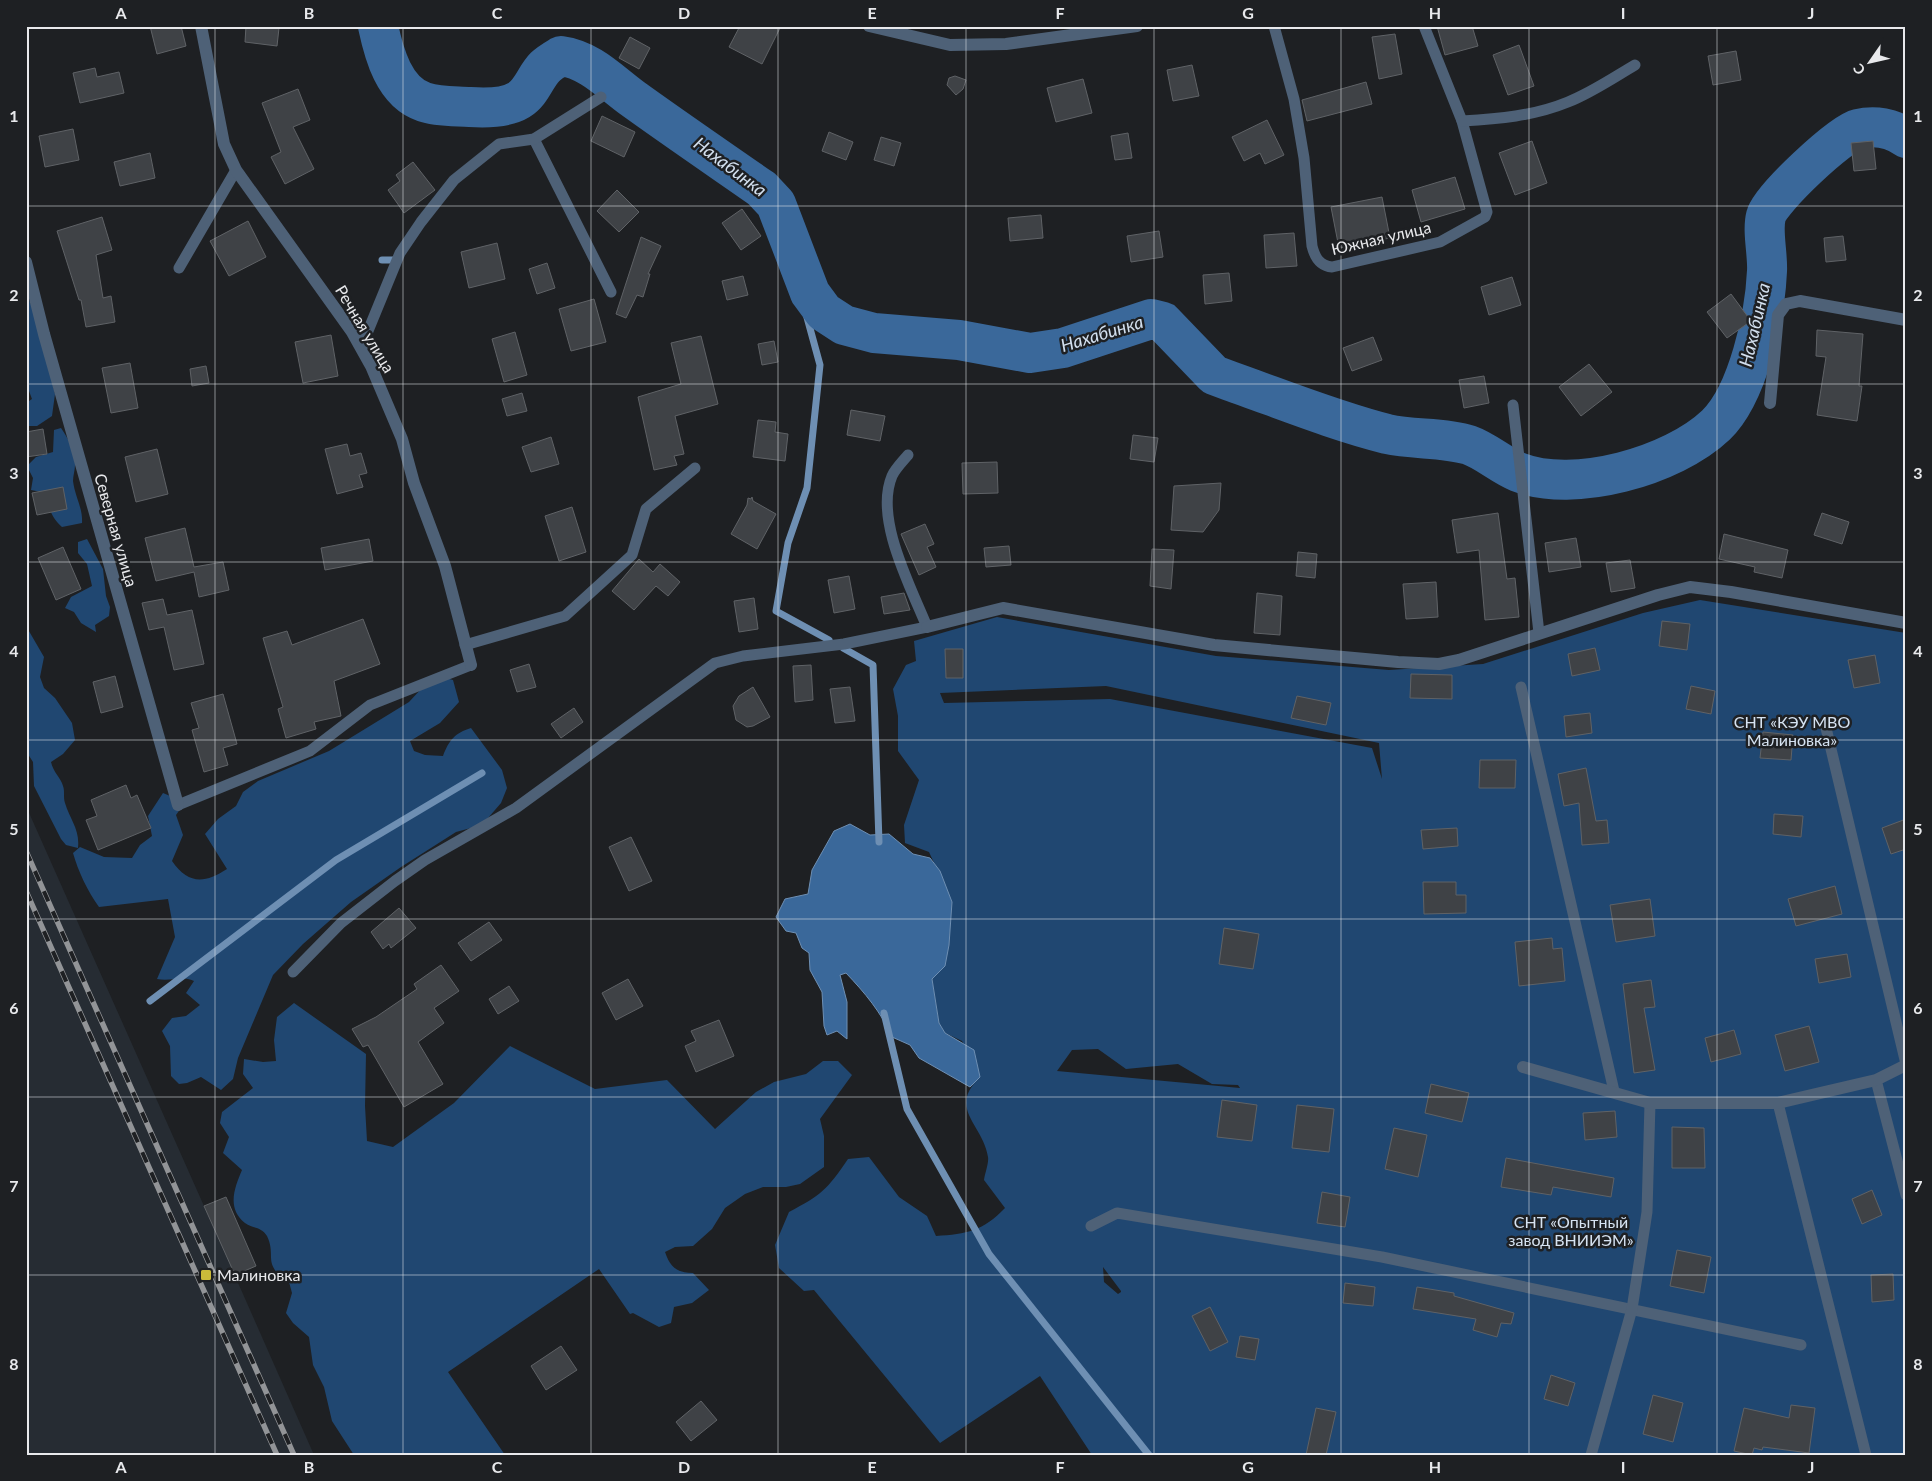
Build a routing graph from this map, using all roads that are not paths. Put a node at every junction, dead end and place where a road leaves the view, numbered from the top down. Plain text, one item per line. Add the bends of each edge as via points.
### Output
1 (201, 26) edge
2 (869, 26) edge
3 (1137, 26) edge
4 (1274, 26) edge
5 (1424, 26) edge
6 (1635, 65) dead end
7 (601, 97) dead end
8 (1462, 121) junction
9 (534, 139) junction
10 (236, 170) junction
11 (26, 262) edge
12 (179, 268) dead end
13 (612, 292) dead end
14 (1906, 320) edge
15 (361, 348) junction
16 (1770, 403) dead end
17 (1513, 405) dead end
18 (908, 454) dead end
19 (695, 468) dead end
20 (1906, 623) edge
21 (927, 627) junction
22 (1539, 633) junction
23 (465, 645) junction
24 (471, 666) joint
25 (1521, 687) dead end
26 (1826, 728) dead end
27 (178, 805) joint
28 (293, 972) dead end
29 (1906, 1064) edge
30 (1523, 1067) dead end
31 (1876, 1080) junction
32 (1614, 1091) junction
33 (1650, 1103) junction
34 (1778, 1104) junction
35 (1906, 1195) edge
36 (1091, 1226) dead end
37 (1632, 1309) junction
38 (1801, 1345) dead end
39 (1591, 1455) edge
40 (1866, 1455) edge

1 - 10 street, Речная улица via 224,144
2 - 3 street via 950,44 1006,44
4 - 8 lane, Южная улица via 1304,158 1312,246 1314,255 1325,266 1440,242 1485,216 1486,206
5 - 8 lane, Южная улица
6 - 8 lane via 1568,102 1531,114
7 - 9 lane
9 - 13 lane
9 - 15 lane via 500,144 454,180 400,253
10 - 12 lane
10 - 15 street, Речная улица
11 - 27 street, Северная улица
14 - 16 street via 1800,301 1786,304 1778,315
15 - 23 street, Речная улица via 402,438 414,483 445,566
17 - 22 lane
18 - 21 lane via 892,476 888,495 889,515 897,554
19 - 23 lane via 646,509 632,555 565,616
20 - 22 street via 1731,592 1690,588
21 - 22 street via 1003,608 1214,645 1422,664 1459,660
21 - 28 lane via 844,644 743,656 715,663 516,808 395,880 341,924
23 - 24 street, Речная улица
24 - 27 lane via 370,705 310,751
25 - 32 lane
26 - 29 lane
29 - 31 street
30 - 32 street
31 - 34 street
31 - 35 lane
32 - 33 street
33 - 34 street
33 - 37 lane via 1648,1212
34 - 40 lane
36 - 37 lane via 1116,1213 1382,1257
37 - 38 lane
37 - 39 lane

